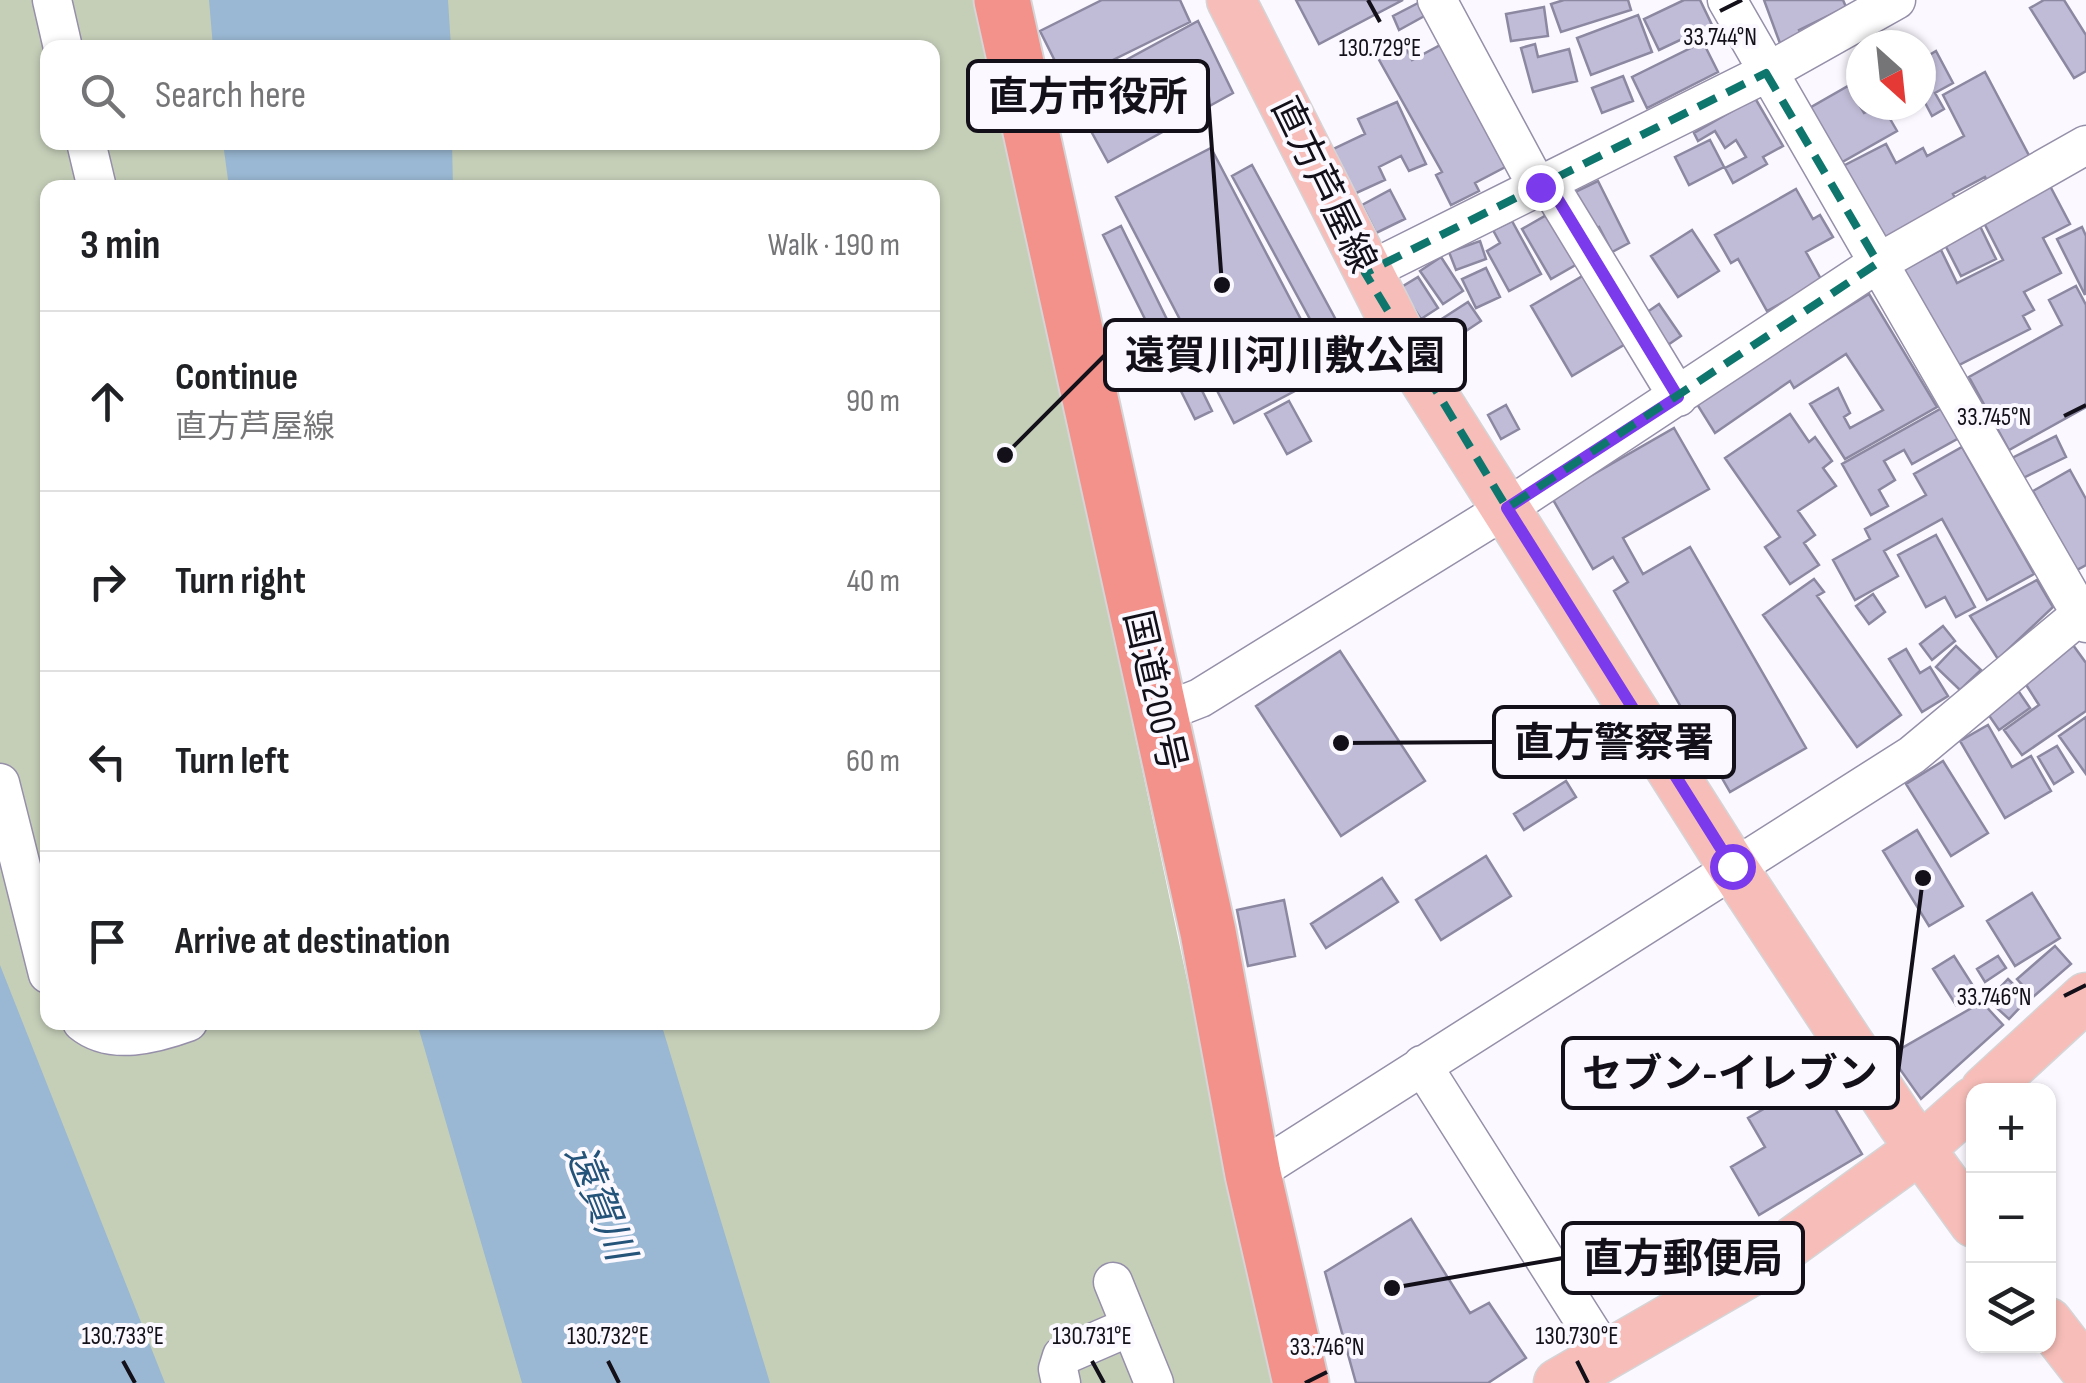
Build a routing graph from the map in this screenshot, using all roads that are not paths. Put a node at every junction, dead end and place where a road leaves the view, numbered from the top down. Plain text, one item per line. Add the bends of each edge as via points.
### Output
1 (52, 0) edge
2 (1002, 0) edge
3 (1231, 0) edge
4 (1437, 0) edge
5 (1727, 0) edge
6 (1896, 0) edge
7 (62, 40) edge
8 (1766, 73) junction
9 (2086, 145) edge
10 (88, 150) edge
11 (95, 180) edge
12 (1543, 185) junction
13 (1878, 263) junction
14 (1366, 273) junction
15 (1678, 397) junction
16 (1507, 508) junction
17 (2084, 616) edge
18 (1159, 714) junction
19 (0, 783) edge
20 (1732, 866) junction
21 (40, 942) edge
22 (2086, 997) edge
23 (92, 1030) edge
24 (165, 1030) edge
25 (1422, 1066) junction
26 (1993, 1083) edge
27 (1966, 1108) edge
28 (1920, 1149) junction
29 (1253, 1174) junction
30 (1966, 1212) edge
31 (1113, 1282) dead end
32 (1129, 1327) junction
33 (2056, 1332) edge
34 (1605, 1354) junction
35 (2086, 1371) edge
36 (1061, 1383) edge
37 (1154, 1383) edge
38 (1302, 1383) edge
39 (1558, 1383) edge

1 - 7 street
2 - 18 highway, 国道200号
3 - 14 main road, 直方芦屋線
4 - 12 street
5 - 8 street
6 - 8 street
8 - 12 street
8 - 13 street
9 - 13 street
10 - 11 street
12 - 14 street
12 - 15 street
13 - 15 street
13 - 17 street
14 - 16 main road, 直方芦屋線 via 1419,372
15 - 16 street
16 - 18 street via 1200,698
16 - 20 main road, 直方芦屋線
17 - 20 street via 1912,756
18 - 29 highway, 国道200号
19 - 21 street
20 - 25 street
20 - 28 main road, 直方芦屋線
22 - 26 main road
23 - 24 street
25 - 29 street
25 - 34 street
27 - 28 main road
28 - 30 main road, 直方芦屋線
28 - 34 main road via 1752,1271
29 - 38 highway, 国道200号
31 - 32 street
32 - 36 street via 1062,1356
32 - 37 street
33 - 35 main road
34 - 39 main road

